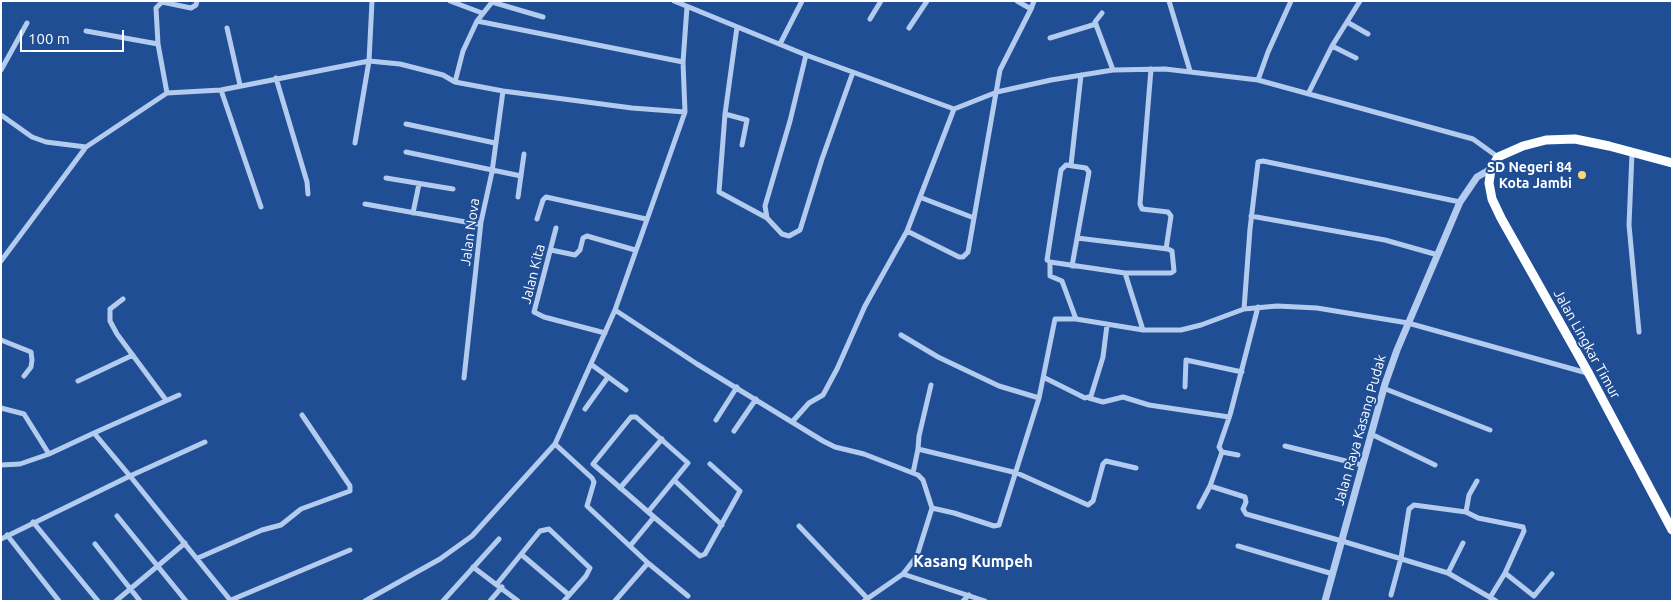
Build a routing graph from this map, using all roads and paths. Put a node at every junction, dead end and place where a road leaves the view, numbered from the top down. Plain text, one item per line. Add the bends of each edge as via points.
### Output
1 (197, 1) edge
2 (372, 1) edge
3 (450, 1) edge
4 (674, 1) edge
5 (802, 1) edge
6 (881, 1) edge
7 (927, 1) edge
8 (1017, 1) edge
9 (1034, 1) edge
10 (1169, 1) edge
11 (1291, 1) edge
12 (1360, 1) edge
13 (492, 2) edge
14 (687, 7) junction
15 (1030, 9) junction
16 (482, 14) junction
17 (1102, 14) dead end
18 (543, 17) dead end
19 (870, 19) dead end
20 (477, 21) junction
21 (1347, 22) junction
22 (27, 23) dead end
23 (1096, 24) junction
24 (738, 26) junction
25 (227, 28) dead end
26 (909, 28) dead end
27 (86, 31) dead end
28 (1368, 34) dead end
29 (1050, 38) dead end
30 (158, 44) junction
31 (780, 44) junction
32 (1332, 46) junction
33 (806, 55) junction
34 (1356, 58) dead end
35 (369, 61) junction
36 (683, 62) junction
37 (1151, 69) junction
38 (1, 70) edge
39 (1113, 70) junction
40 (1190, 71) junction
41 (853, 72) junction
42 (1081, 75) junction
43 (276, 78) junction
44 (1258, 80) junction
45 (455, 82) junction
46 (240, 85) junction
47 (221, 90) junction
48 (503, 91) junction
49 (997, 92) junction
50 (167, 93) junction
51 (1308, 94) junction
52 (954, 110) junction
53 (685, 112) junction
54 (724, 114) junction
55 (1, 115) edge
56 (406, 124) dead end
57 (354, 142) dead end
58 (495, 143) junction
59 (742, 146) dead end
60 (86, 147) junction
61 (406, 152) dead end
62 (1632, 153) junction
63 (524, 154) dead end
64 (1498, 157) junction
65 (1672, 163) edge
66 (1071, 165) junction
67 (1491, 169) junction
68 (492, 172) junction
69 (521, 176) junction
70 (386, 178) dead end
71 (419, 184) junction
72 (453, 189) dead end
73 (308, 194) dead end
74 (518, 197) dead end
75 (922, 198) junction
76 (1460, 202) junction
77 (365, 204) dead end
78 (261, 207) dead end
79 (413, 213) junction
80 (1251, 216) junction
81 (646, 218) junction
82 (767, 218) junction
83 (974, 218) junction
84 (537, 219) dead end
85 (481, 222) junction
86 (556, 228) dead end
87 (908, 231) junction
88 (1077, 238) junction
89 (1166, 249) junction
90 (551, 250) junction
91 (635, 250) junction
92 (1438, 255) junction
93 (1, 261) edge
94 (1050, 262) junction
95 (1072, 266) junction
96 (1125, 273) junction
97 (123, 300) dead end
98 (1258, 307) junction
99 (1244, 309) junction
100 (615, 310) junction
101 (1076, 319) junction
102 (1408, 323) junction
103 (1107, 325) junction
104 (1143, 330) junction
105 (1639, 332) dead end
106 (605, 333) junction
107 (901, 335) dead end
108 (1, 340) edge
109 (133, 355) junction
110 (592, 365) junction
111 (1242, 372) junction
112 (1589, 374) junction
113 (24, 376) dead end
114 (608, 377) junction
115 (464, 378) dead end
116 (1044, 378) junction
117 (78, 381) dead end
118 (931, 385) dead end
119 (737, 387) junction
120 (1185, 387) dead end
121 (1384, 388) junction
122 (626, 390) dead end
123 (179, 395) dead end
124 (1039, 398) junction
125 (1089, 398) junction
126 (756, 399) junction
127 (166, 400) junction
128 (1, 408) edge
129 (585, 409) dead end
130 (302, 415) dead end
131 (1229, 417) junction
132 (716, 420) dead end
133 (792, 422) junction
134 (734, 430) dead end
135 (1490, 430) dead end
136 (94, 433) junction
137 (1371, 434) junction
138 (662, 439) junction
139 (204, 442) dead end
140 (555, 444) junction
141 (1285, 446) dead end
142 (918, 449) junction
143 (1222, 452) junction
144 (49, 454) junction
145 (1238, 454) dead end
146 (710, 464) dead end
147 (1, 465) edge
148 (1362, 465) junction
149 (1435, 465) dead end
150 (1136, 468) dead end
151 (912, 473) junction
152 (1017, 473) junction
153 (130, 476) junction
154 (675, 481) junction
155 (1476, 481) dead end
156 (1210, 486) junction
157 (620, 488) junction
158 (1200, 507) dead end
159 (932, 508) junction
160 (648, 512) junction
161 (1466, 512) junction
162 (117, 516) dead end
163 (654, 517) junction
164 (33, 522) junction
165 (722, 525) junction
166 (799, 526) dead end
167 (1672, 530) edge
168 (7, 535) junction
169 (1, 539) edge
170 (499, 539) dead end
171 (1342, 540) junction
172 (184, 543) junction
173 (1463, 543) dead end
174 (94, 544) dead end
175 (630, 546) junction
176 (1238, 546) dead end
177 (350, 550) dead end
178 (522, 555) junction
179 (198, 558) junction
180 (1401, 558) junction
181 (648, 563) junction
182 (158, 566) junction
183 (473, 567) junction
184 (1505, 572) junction
185 (1448, 573) junction
186 (903, 574) junction
187 (1333, 574) junction
188 (1552, 574) dead end
189 (499, 586) junction
190 (130, 589) junction
191 (569, 595) junction
192 (1391, 595) dead end
193 (688, 596) dead end
194 (970, 596) junction
195 (1491, 596) junction
196 (231, 600) edge
197 (866, 600) edge
198 (59, 601) edge
199 (98, 601) edge
200 (116, 601) edge
201 (140, 601) edge
202 (186, 601) edge
203 (365, 601) edge
204 (443, 601) edge
205 (490, 601) edge
206 (518, 601) edge
207 (564, 601) edge
208 (615, 601) edge
209 (963, 601) edge
210 (984, 601) edge
211 (1325, 601) edge
212 (1496, 601) edge

1 - 30 street via 191,8 158,4
2 - 35 street
3 - 16 street
4 - 14 street
5 - 31 street
6 - 19 street
7 - 26 street
8 - 15 street
9 - 15 street
10 - 40 street
11 - 44 street
12 - 21 street
13 - 16 street
13 - 18 street
14 - 24 street
14 - 36 street
15 - 49 street via 1000,70
16 - 20 street
17 - 23 street
20 - 36 street
20 - 45 street via 463,51
21 - 28 street
21 - 32 street
22 - 38 street
23 - 29 street
23 - 39 street
24 - 31 street
24 - 54 street
25 - 46 street
27 - 30 street
30 - 50 street
31 - 33 street
32 - 34 street
32 - 51 street
33 - 41 street
33 - 82 street via 765,206
35 - 43 street
35 - 45 street via 400,64 443,75
35 - 57 street
36 - 53 street
37 - 39 street
37 - 40 street
37 - 89 street via 1140,204 1142,209 1168,212 1171,216
39 - 42 street
40 - 44 street
41 - 52 street
41 - 82 street via 800,230 789,236 782,234
42 - 49 street
42 - 66 street
43 - 46 street
43 - 73 street
44 - 51 street
45 - 48 street
46 - 47 street
47 - 50 street
47 - 78 street
48 - 53 street
48 - 58 street, Jalan Nova
49 - 52 street
49 - 83 street
50 - 60 street
51 - 64 street via 1473,139
52 - 75 street
53 - 81 street
54 - 59 street via 747,120
54 - 82 street via 719,192
55 - 60 street via 32,137
56 - 58 street
58 - 68 street, Jalan Nova
60 - 93 street
61 - 68 street
62 - 64 highway via 1575,140 1546,140
62 - 65 highway
62 - 105 street via 1630,225
63 - 69 street
64 - 67 highway
66 - 88 street via 1086,168 1089,172
66 - 94 street via 1063,166 1061,170 1047,259
67 - 76 street, Jalan Raya Kasang Pudak via 1477,177
67 - 112 highway, Jalan Lingkar Timur via 1492,199 1501,218
68 - 69 street
68 - 85 street, Jalan Nova
69 - 74 street
70 - 71 street
71 - 72 street
71 - 79 street
75 - 83 street
75 - 87 street
76 - 80 street via 1260,161
76 - 92 street, Jalan Raya Kasang Pudak
77 - 79 street
79 - 85 street via 477,224
80 - 92 street via 1384,240
80 - 99 street
81 - 84 street via 546,197
81 - 91 street
83 - 87 street via 968,252 963,257
85 - 115 street, Jalan Nova
86 - 90 street, Jalan Kita
87 - 133 street via 865,306 826,391 799,411
88 - 89 street
88 - 95 street
89 - 96 street via 1172,252 1172,273
90 - 91 street via 575,255 587,236
90 - 106 street, Jalan Kita via 534,312
91 - 100 street
92 - 102 street, Jalan Raya Kasang Pudak
94 - 95 street
94 - 101 street via 1050,276 1062,281
95 - 96 street
96 - 104 street
97 - 109 street via 108,314 117,334
98 - 99 street
98 - 102 street via 1317,308
98 - 111 street
99 - 104 street via 1201,326 1181,330
100 - 106 street
100 - 119 street
101 - 103 street
101 - 116 street via 1059,318 1052,322
102 - 112 street
102 - 121 street, Jalan Raya Kasang Pudak
103 - 104 street
103 - 125 street via 1103,357
106 - 110 street
107 - 124 street via 938,357 1000,386
108 - 113 street via 31,352 30,367
109 - 117 street
109 - 127 street
110 - 114 street
110 - 140 street
111 - 120 street via 1186,360
111 - 131 street
112 - 167 highway, Jalan Lingkar Timur
114 - 122 street
114 - 129 street
116 - 124 street
116 - 125 street
118 - 142 street
119 - 126 street
119 - 132 street
121 - 135 street
121 - 137 street, Jalan Raya Kasang Pudak
123 - 127 street
124 - 152 street
125 - 131 street via 1103,402 1123,397 1149,405
126 - 133 street
126 - 134 street
127 - 136 street
128 - 144 street via 24,414
130 - 179 street via 350,486 350,491 301,509 281,525
131 - 143 street via 1218,447
133 - 151 street via 835,447 864,454
136 - 144 street
136 - 153 street
137 - 148 street, Jalan Raya Kasang Pudak
137 - 149 street
138 - 154 street via 688,463
138 - 157 street
138 - 157 street via 634,416 593,461 594,466
139 - 153 street
140 - 175 street via 592,478 594,482 587,506
140 - 203 street via 472,536 440,559
141 - 148 street
142 - 151 street
142 - 152 street
143 - 145 street
143 - 156 street
144 - 147 street via 20,464
146 - 165 street via 740,491
148 - 171 street, Jalan Raya Kasang Pudak
150 - 152 street via 1106,461 1088,505
151 - 159 street via 923,480
152 - 159 street via 999,525
153 - 164 street
153 - 172 street
154 - 160 street
154 - 165 street
155 - 161 street
156 - 158 street
156 - 171 street via 1244,497 1246,514
157 - 160 street
159 - 186 street via 917,556
160 - 163 street
161 - 180 street via 1412,506
161 - 184 street via 1478,518 1523,527
162 - 182 street
163 - 165 street via 700,556 705,554
163 - 175 street
164 - 168 street
164 - 199 street
166 - 197 street
168 - 169 street
168 - 198 street
170 - 183 street
171 - 180 street
171 - 187 street, Jalan Raya Kasang Pudak
172 - 179 street
172 - 182 street
173 - 185 street
174 - 190 street
175 - 181 street
176 - 187 street
177 - 196 street
178 - 189 street
178 - 191 street
178 - 191 street via 540,531 549,528 590,568
179 - 196 street
180 - 185 street
180 - 192 street
181 - 193 street
181 - 208 street
182 - 190 street
182 - 202 street
183 - 189 street
183 - 204 street
184 - 188 street via 1534,596
184 - 195 street
185 - 195 street
186 - 194 street
186 - 197 street
187 - 211 street, Jalan Raya Kasang Pudak
189 - 205 street
189 - 206 street
190 - 200 street
190 - 201 street
191 - 207 street
194 - 209 street
194 - 210 street
195 - 212 street

